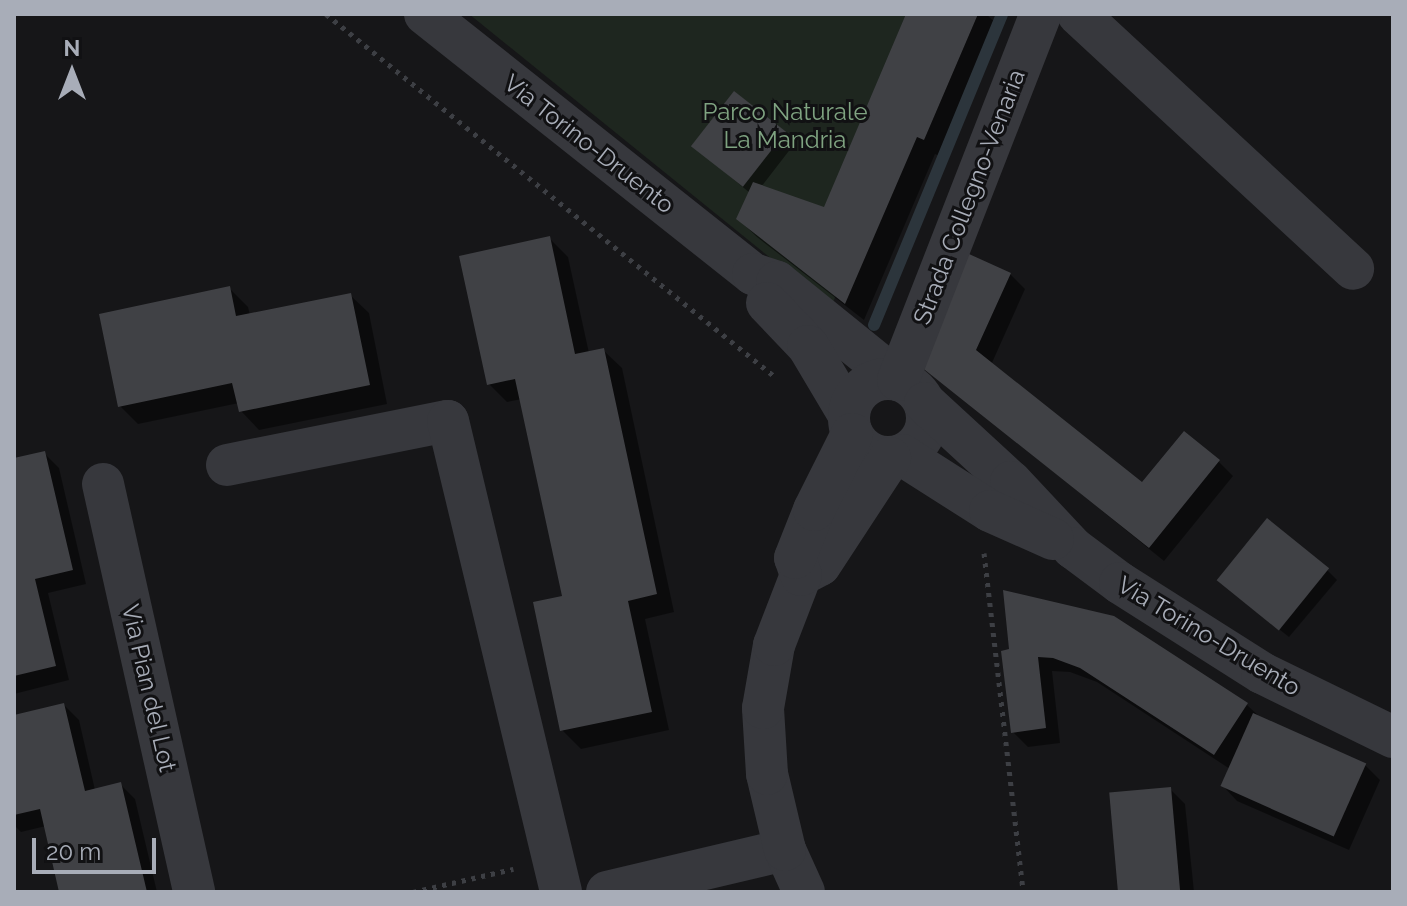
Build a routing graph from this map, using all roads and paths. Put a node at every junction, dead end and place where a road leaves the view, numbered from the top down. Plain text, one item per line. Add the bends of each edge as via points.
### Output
1 (326, 14) edge
2 (425, 14) edge
3 (1041, 14) edge
4 (1078, 14) edge
5 (1353, 269) dead end
6 (753, 274) junction
7 (777, 378) dead end
8 (911, 392) junction
9 (850, 424) junction
10 (896, 456) junction
11 (227, 465) dead end
12 (103, 484) dead end
13 (990, 511) junction
14 (1073, 548) junction
15 (801, 575) junction
16 (1393, 737) edge
17 (785, 850) junction
18 (557, 876) edge
19 (194, 892) edge
20 (413, 892) edge
21 (607, 892) edge
22 (804, 892) edge
23 (1023, 892) edge

1 - 7 path
2 - 6 street, Via Torino-Druento
3 - 8 street, Strada Collegno-Venaria
4 - 5 street
6 - 8 street, Via Torino-Druento via 777,282
6 - 9 street, Via Torino-Druento via 762,298 808,346
8 - 9 street via 884,379 860,390
8 - 10 street via 927,428 922,440
8 - 14 street, Via Torino-Druento via 1011,482
9 - 10 street via 865,450
9 - 15 street via 795,558
10 - 13 street, Via Torino-Druento
10 - 15 street via 820,565
11 - 18 street via 448,421
12 - 19 street, Via Pian del Lot
13 - 14 street, Via Torino-Druento
13 - 23 path via 980,524
14 - 16 street, Via Torino-Druento via 1262,673
15 - 17 street via 774,645 763,708 767,774
17 - 21 street
17 - 22 street
18 - 20 path

